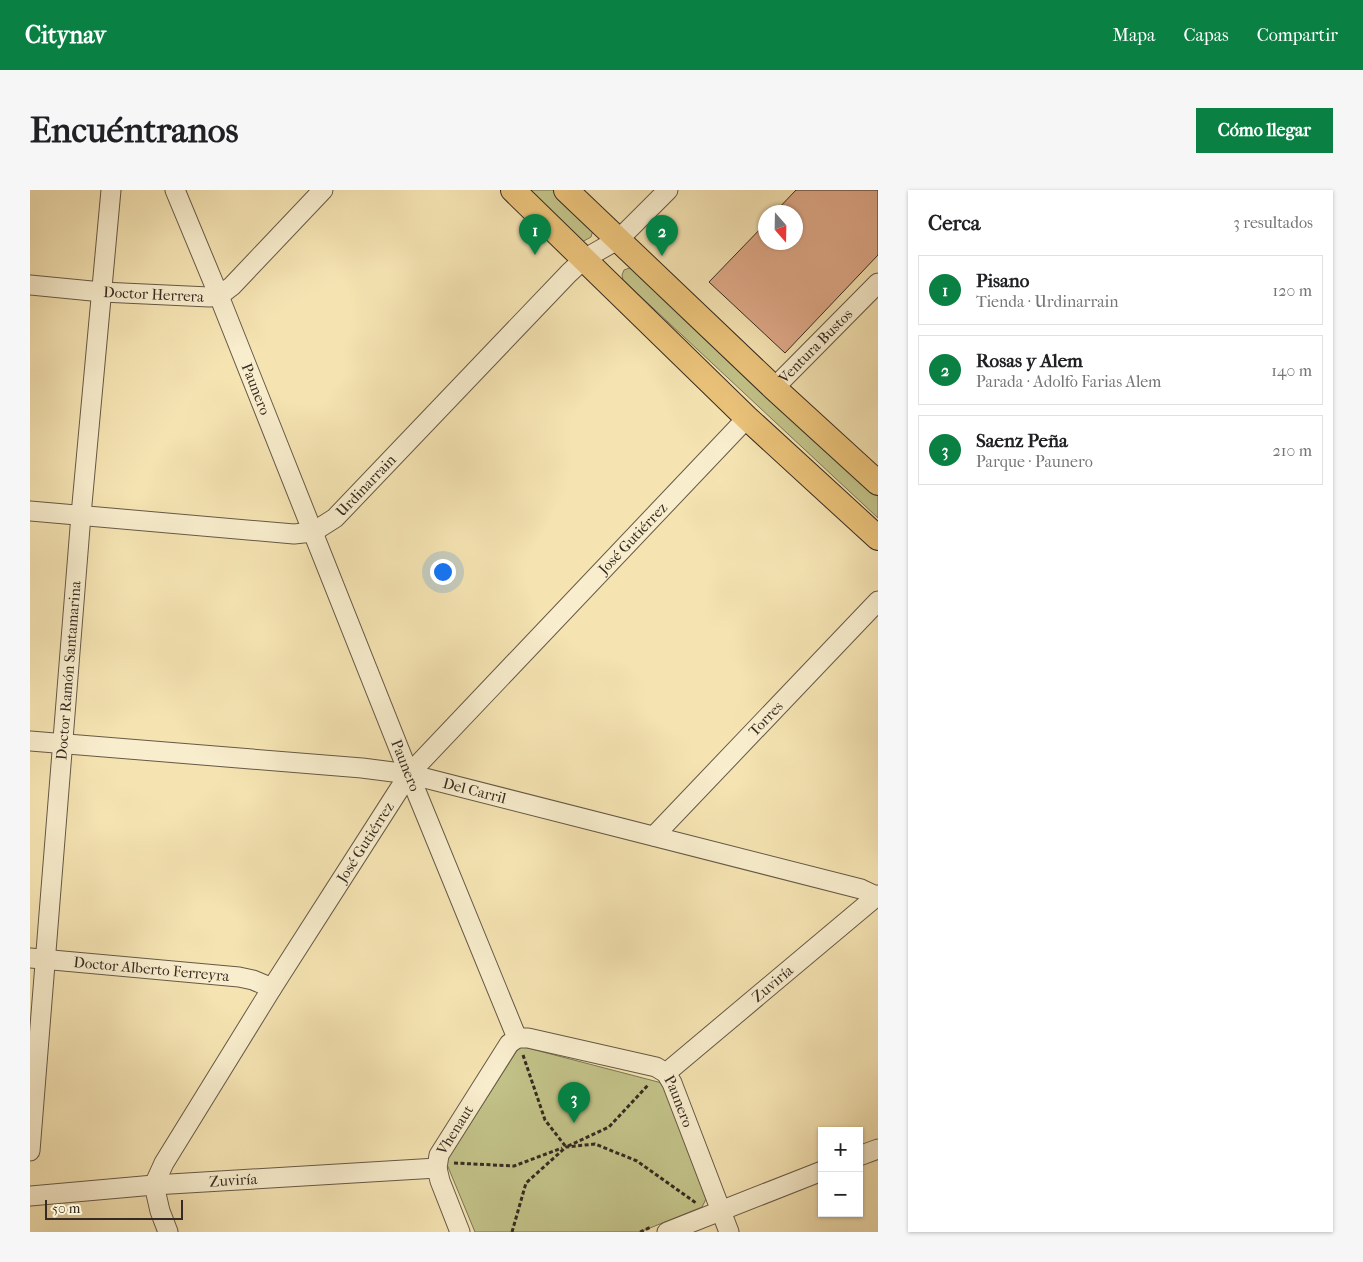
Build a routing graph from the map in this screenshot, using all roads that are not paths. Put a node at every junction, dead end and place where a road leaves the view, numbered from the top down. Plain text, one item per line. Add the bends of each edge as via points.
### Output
1 (112, 190) edge
2 (175, 190) edge
3 (324, 190) edge
4 (513, 190) edge
5 (566, 190) edge
6 (668, 190) edge
7 (619, 240) junction
8 (584, 259) junction
9 (878, 283) edge
10 (30, 285) edge
11 (102, 292) junction
12 (219, 296) junction
13 (774, 388) junction
14 (747, 418) junction
15 (878, 483) edge
16 (30, 511) edge
17 (81, 515) junction
18 (313, 532) junction
19 (878, 538) edge
20 (878, 601) edge
21 (30, 741) edge
22 (64, 745) junction
23 (409, 774) junction
24 (654, 836) junction
25 (878, 896) edge
26 (38, 959) edge
27 (272, 988) junction
28 (517, 1038) junction
29 (666, 1073) junction
30 (878, 1149) edge
31 (30, 1152) edge
32 (863, 1155) edge
33 (437, 1168) junction
34 (819, 1172) edge
35 (154, 1186) junction
36 (30, 1196) edge
37 (720, 1210) junction
38 (168, 1232) edge
39 (460, 1232) edge
40 (667, 1232) edge
41 (728, 1232) edge

1 - 11 street, Doctor Ramón Santamarina
2 - 12 street, Paunero
3 - 12 street, Doctor Herrera
4 - 8 main road
5 - 7 main road
6 - 7 street, Urdinarrain
7 - 8 street, Urdinarrain
7 - 13 main road
8 - 14 main road
8 - 18 street, Urdinarrain via 335,518
9 - 13 street, Ventura Bustos
10 - 11 street, Doctor Herrera
11 - 12 street, Doctor Herrera
11 - 17 street, Doctor Ramón Santamarina
12 - 18 street, Paunero
13 - 15 main road
14 - 19 main road
14 - 23 street, José Gutiérrez
16 - 17 street, Urdinarrain
17 - 18 street, Urdinarrain via 294,534
17 - 22 street, Doctor Ramón Santamarina
18 - 23 street, Paunero
20 - 24 street, Torres
21 - 22 street, Del Carril
22 - 23 street, Del Carril
22 - 26 street, Doctor Ramón Santamarina
23 - 24 street, Del Carril
23 - 27 street, José Gutiérrez
23 - 28 street, Paunero
24 - 25 street, Del Carril via 861,888
25 - 29 street, Zuviría
26 - 27 street, Doctor Alberto Ferreyra via 239,977
26 - 31 street, Doctor Ramón Santamarina
27 - 35 street, José Gutiérrez via 164,1163
28 - 29 street, Paunero via 656,1068
28 - 33 street, Vhenaut via 439,1155
29 - 37 street, Paunero
30 - 32 street
33 - 35 street, Zuviría
33 - 39 street, Vhenaut
34 - 37 street
35 - 36 street, Zuviría
35 - 38 street
37 - 40 street
37 - 41 street, Paunero

